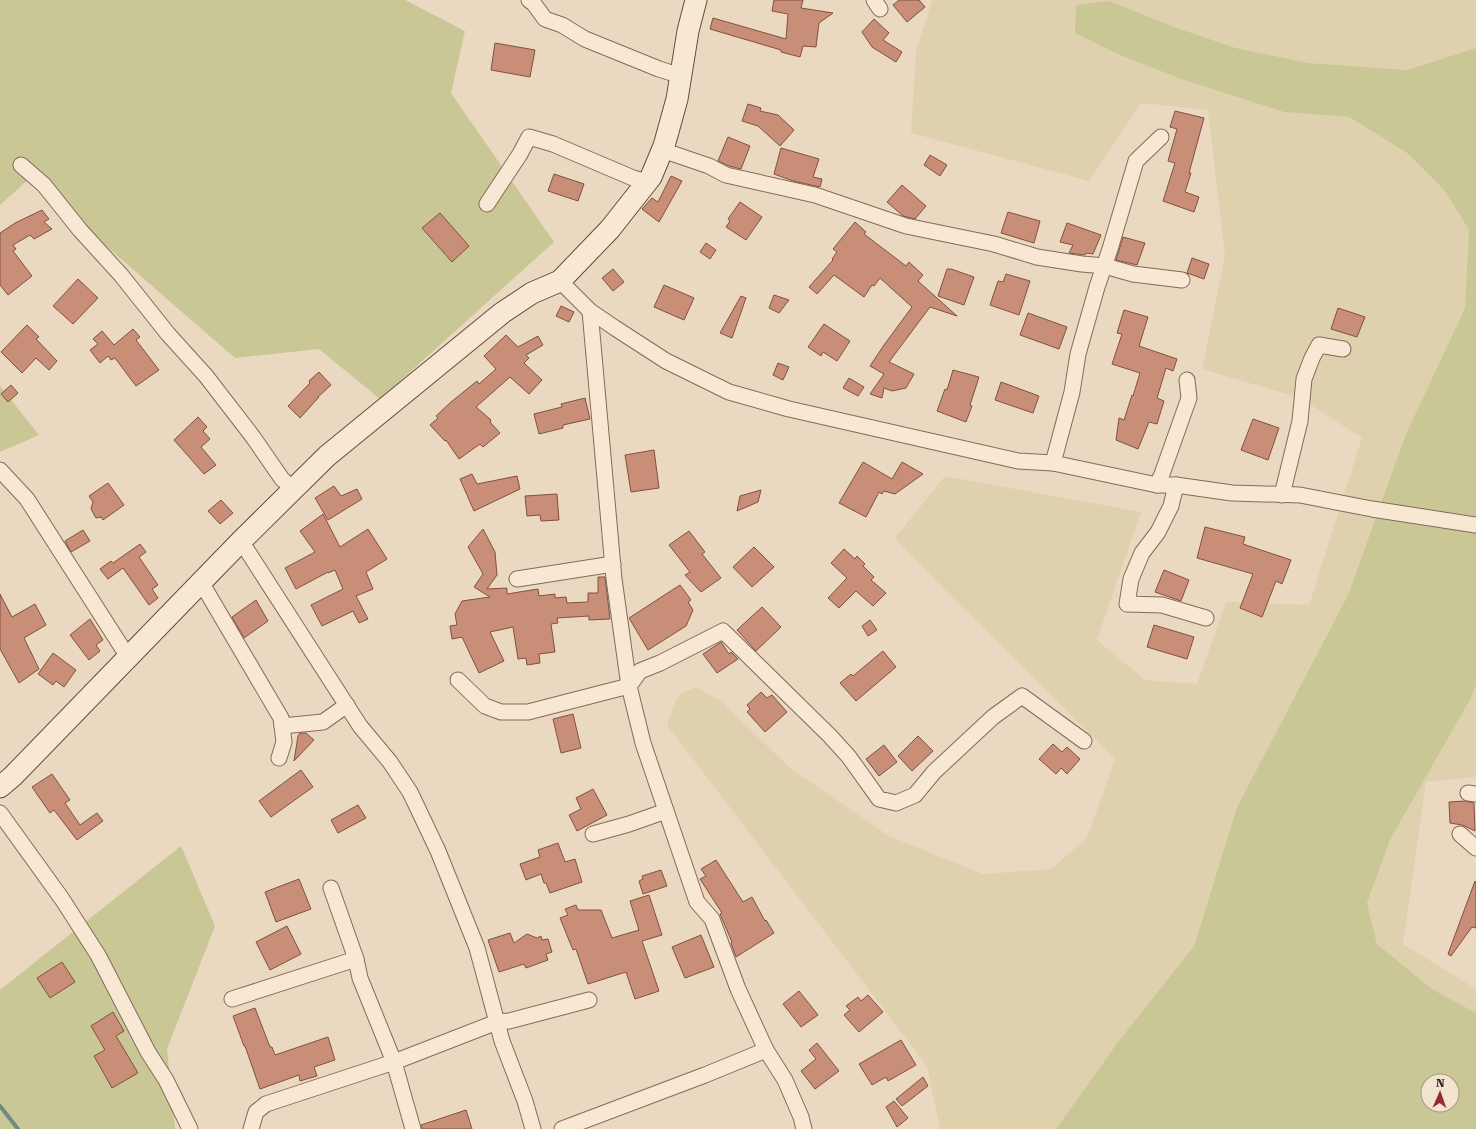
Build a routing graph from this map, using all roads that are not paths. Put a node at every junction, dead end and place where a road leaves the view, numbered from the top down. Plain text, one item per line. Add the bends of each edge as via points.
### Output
1 (529, 0) edge
2 (696, 0) edge
3 (681, 76) junction
4 (1161, 137) dead end
5 (662, 150) junction
6 (21, 165) dead end
7 (647, 182) junction
8 (486, 204) dead end
9 (1105, 266) junction
10 (1182, 280) dead end
11 (560, 281) junction
12 (590, 311) junction
13 (1343, 349) dead end
14 (1187, 380) dead end
15 (1053, 463) junction
16 (0, 470) edge
17 (1157, 485) junction
18 (1176, 485) junction
19 (293, 489) junction
20 (1282, 494) junction
21 (1476, 525) edge
22 (240, 541) junction
23 (613, 564) junction
24 (517, 580) dead end
25 (201, 582) junction
26 (1206, 618) dead end
27 (128, 657) junction
28 (458, 680) dead end
29 (629, 686) junction
30 (347, 705) junction
31 (282, 726) junction
32 (1084, 741) dead end
33 (279, 758) dead end
34 (3, 778) edge
35 (666, 811) junction
36 (0, 814) edge
37 (593, 834) dead end
38 (1460, 834) dead end
39 (1476, 848) edge
40 (331, 888) dead end
41 (356, 959) junction
42 (232, 998) dead end
43 (589, 1000) dead end
44 (497, 1022) junction
45 (766, 1050) junction
46 (394, 1062) junction
47 (190, 1129) edge
48 (251, 1129) edge
49 (413, 1129) edge
50 (533, 1129) edge
51 (562, 1129) edge
52 (804, 1129) edge

1 - 3 street via 545,19 562,25 585,39
2 - 3 street
3 - 5 street
4 - 9 street via 1136,161
5 - 7 street
5 - 9 street via 709,166 726,175 815,195 906,226 994,244 1037,257
6 - 19 street via 44,185 80,230 122,275 168,334 206,376 282,479
7 - 8 street via 553,144 529,137
7 - 11 street via 610,229
9 - 10 street via 1133,274
9 - 15 street via 1078,354 1072,392
11 - 12 street
11 - 19 street via 532,293 502,313 327,456
12 - 15 street via 666,361 728,392 788,409 1018,461
12 - 23 street
13 - 20 street via 1319,345 1312,358 1304,379 1300,422
14 - 17 street via 1189,398
15 - 17 street
16 - 27 street via 27,499
17 - 18 street
18 - 20 street via 1232,493
18 - 26 street via 1171,506 1158,532 1142,553 1131,579 1127,604 1162,605
19 - 22 street
20 - 21 street
22 - 25 street
22 - 30 street
23 - 24 street
23 - 29 street
25 - 27 street
25 - 31 street via 282,718
27 - 34 street
28 - 29 street via 485,706 501,712 528,712
29 - 32 street via 640,671 723,631 830,736 849,757 879,799 896,803 915,795 934,772 993,717 1022,696
29 - 35 street via 643,743
30 - 31 street via 323,722
30 - 44 street via 410,792 438,850 477,948
31 - 33 street via 284,742
35 - 37 street
35 - 45 street via 697,902 712,919 738,989
36 - 47 street via 62,899 98,955
38 - 39 street
40 - 41 street
41 - 42 street
41 - 46 street via 360,978
43 - 44 street
44 - 46 street
44 - 50 street
45 - 51 street
45 - 52 street via 785,1080
46 - 48 street via 266,1104 256,1112
46 - 49 street

